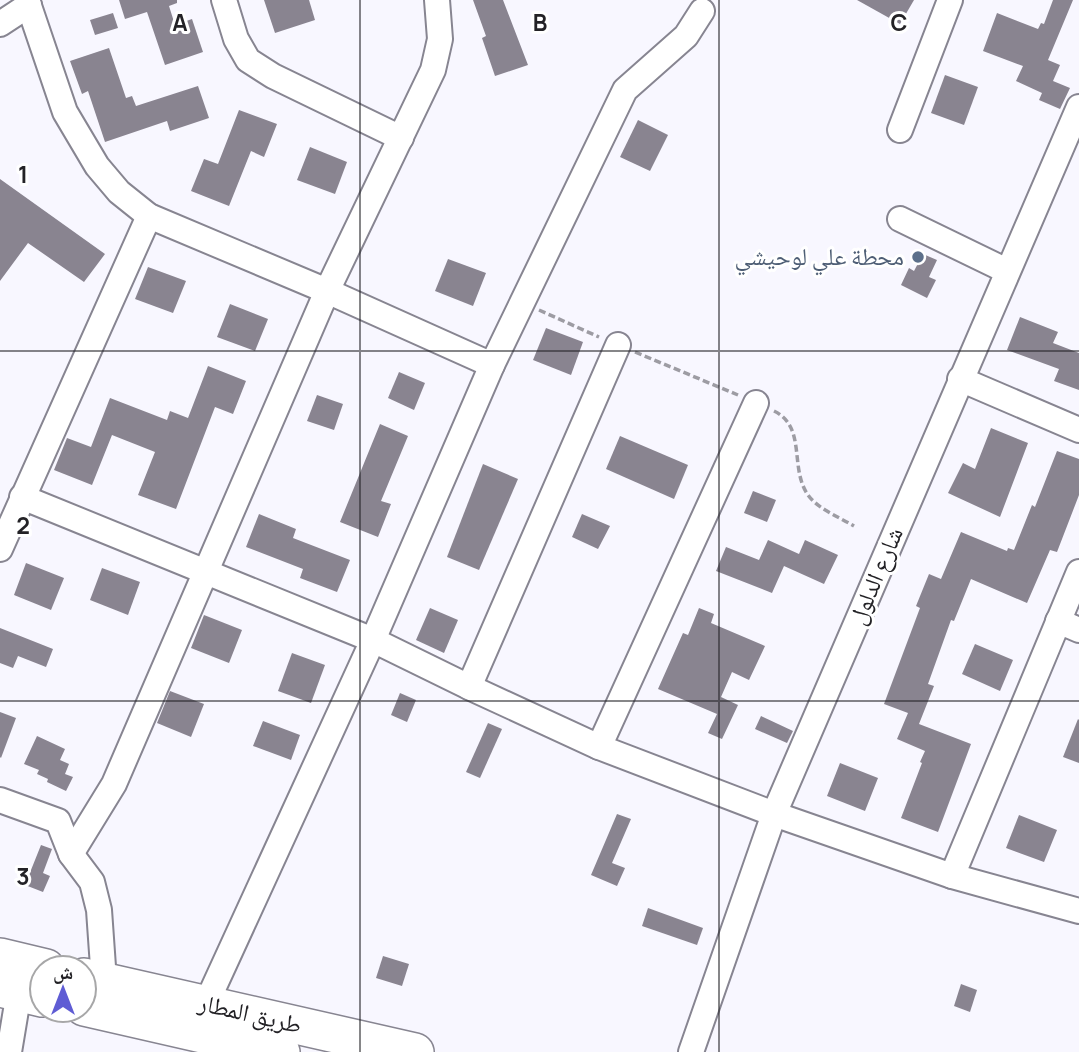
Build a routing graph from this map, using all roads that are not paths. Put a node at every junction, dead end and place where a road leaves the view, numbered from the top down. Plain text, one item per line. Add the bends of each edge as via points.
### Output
1 (224, 0) edge
2 (437, 0) edge
3 (950, 0) edge
4 (28, 2) edge
5 (702, 11) dead end
6 (0, 24) edge
7 (1079, 107) edge
8 (900, 130) dead end
9 (401, 138) junction
10 (149, 216) junction
11 (900, 219) dead end
12 (1007, 271) junction
13 (327, 291) junction
14 (618, 345) road end
15 (492, 365) junction
16 (960, 379) junction
17 (756, 403) road end
18 (1079, 430) edge
19 (22, 497) junction
20 (0, 549) edge
21 (207, 572) junction
22 (1079, 572) edge
23 (1069, 626) edge
24 (373, 640) junction
25 (469, 687) junction
26 (600, 747) junction
27 (0, 800) edge
28 (774, 814) junction
29 (71, 854) junction
30 (952, 876) junction
31 (1079, 911) edge
32 (94, 954) edge
33 (22, 978) edge
34 (98, 990) edge
35 (200, 1018) junction
36 (9, 1052) edge
37 (281, 1052) edge
38 (415, 1052) edge
39 (691, 1052) edge

1 - 9 street via 248,60
2 - 9 street via 440,39 433,70
3 - 8 street
4 - 6 street
4 - 10 street via 65,112 97,166
5 - 15 street via 687,36 625,90
7 - 12 street, شارع الدلول
9 - 13 street
10 - 13 street
10 - 19 street
11 - 12 street
12 - 16 street, شارع الدلول
13 - 15 street
13 - 21 street
14 - 25 street
15 - 24 street
16 - 18 street
16 - 28 street, شارع الدلول
17 - 26 street
19 - 20 street
19 - 21 street
21 - 24 street
21 - 29 street via 114,784
22 - 23 street
23 - 30 street
24 - 25 street
24 - 35 street
25 - 26 street
26 - 28 street
27 - 29 street via 58,821
28 - 30 street
28 - 39 street, شارع الدلول
29 - 32 street via 92,882 99,910
30 - 31 street
33 - 36 street
34 - 35 highway, طريق المطار
35 - 37 highway, طريق المطار
35 - 38 highway, طريق المطار

